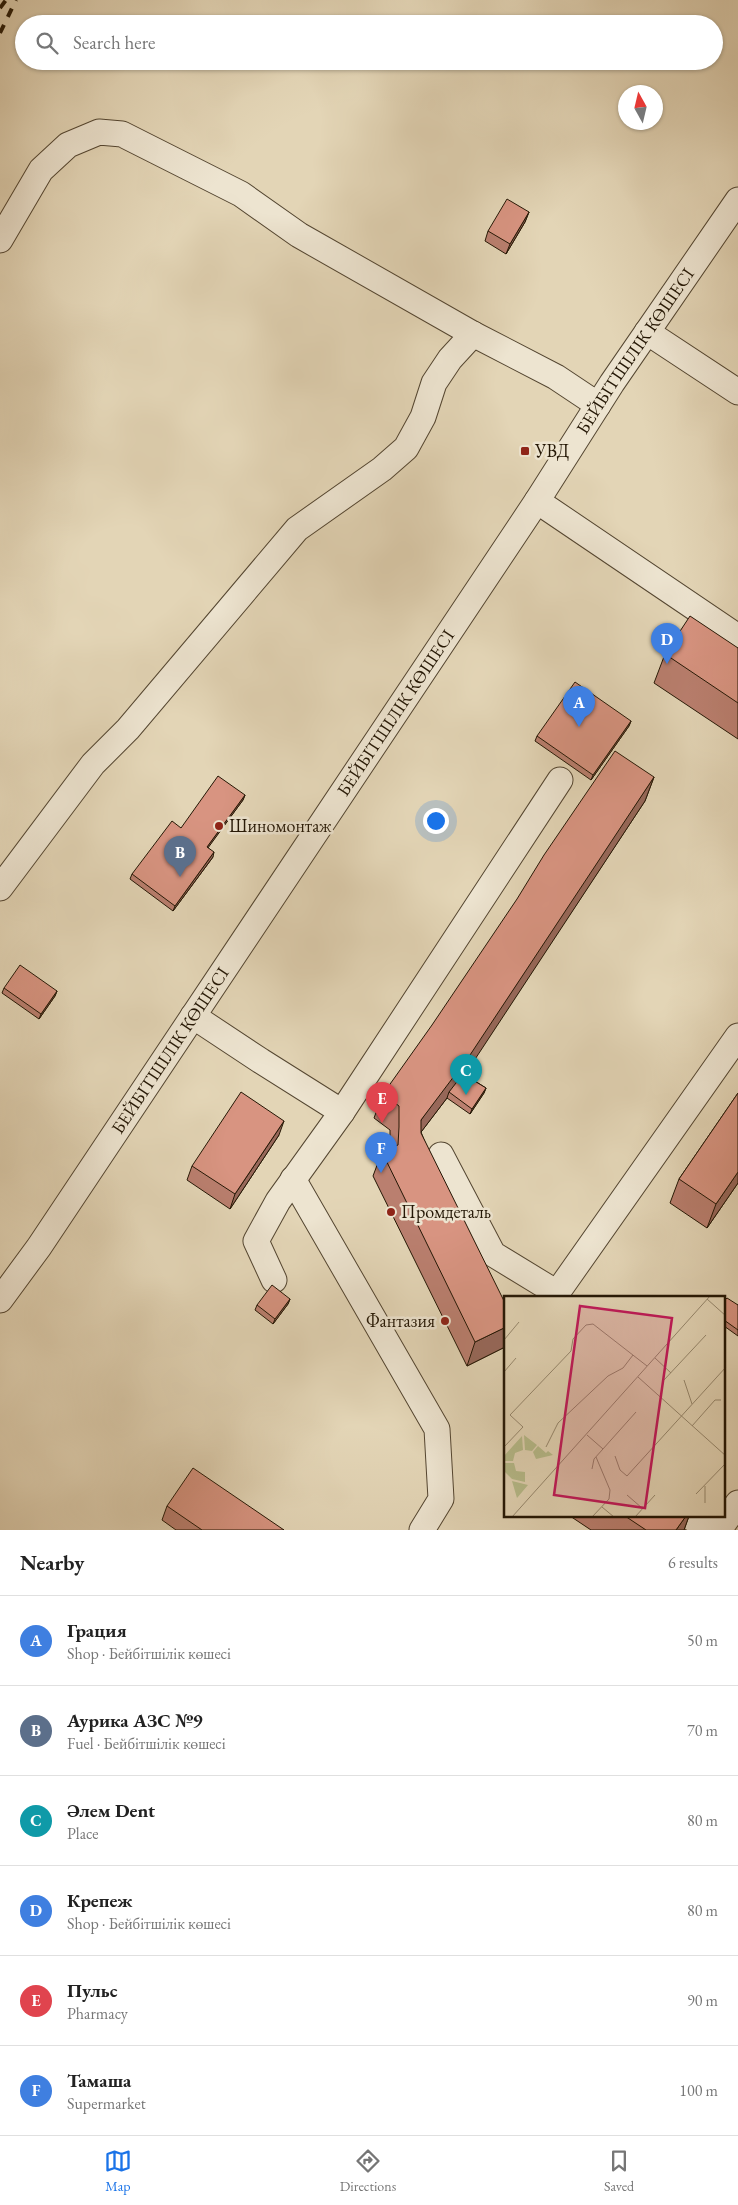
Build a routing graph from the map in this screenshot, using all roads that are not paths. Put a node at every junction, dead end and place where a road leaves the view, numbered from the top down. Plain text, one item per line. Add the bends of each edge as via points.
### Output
1 (738, 200) edge
2 (0, 240) edge
3 (647, 332) junction
4 (473, 334) junction
5 (738, 392) edge
6 (598, 405) junction
7 (537, 501) junction
8 (738, 637) edge
9 (560, 780) dead end
10 (0, 888) edge
11 (193, 1016) junction
12 (738, 1036) edge
13 (342, 1112) junction
14 (441, 1155) dead end
15 (293, 1179) junction
16 (274, 1280) dead end
17 (0, 1300) edge
18 (738, 1503) edge
19 (692, 1518) edge
20 (422, 1530) edge
21 (710, 1530) edge
22 (719, 1530) edge

1 - 3 street, БЕЙБІТШІЛІК КӨШЕСІ
2 - 4 street via 41,170 68,145 99,132 122,134 241,194 298,236
3 - 5 street
3 - 6 street, БЕЙБІТШІЛІК КӨШЕСІ
4 - 6 street via 556,376
4 - 10 street via 434,382 422,417 406,448 382,469 297,529 128,729 93,764
6 - 7 street, БЕЙБІТШІЛІК КӨШЕСІ
7 - 8 street
7 - 11 street, БЕЙБІТШІЛІК КӨШЕСІ
9 - 13 street
11 - 13 street
11 - 17 street, БЕЙБІТШІЛІК КӨШЕСІ
12 - 14 street via 557,1293 493,1254
13 - 15 street
15 - 16 street via 256,1241
15 - 20 street via 437,1429 441,1500
18 - 22 street
19 - 21 street

